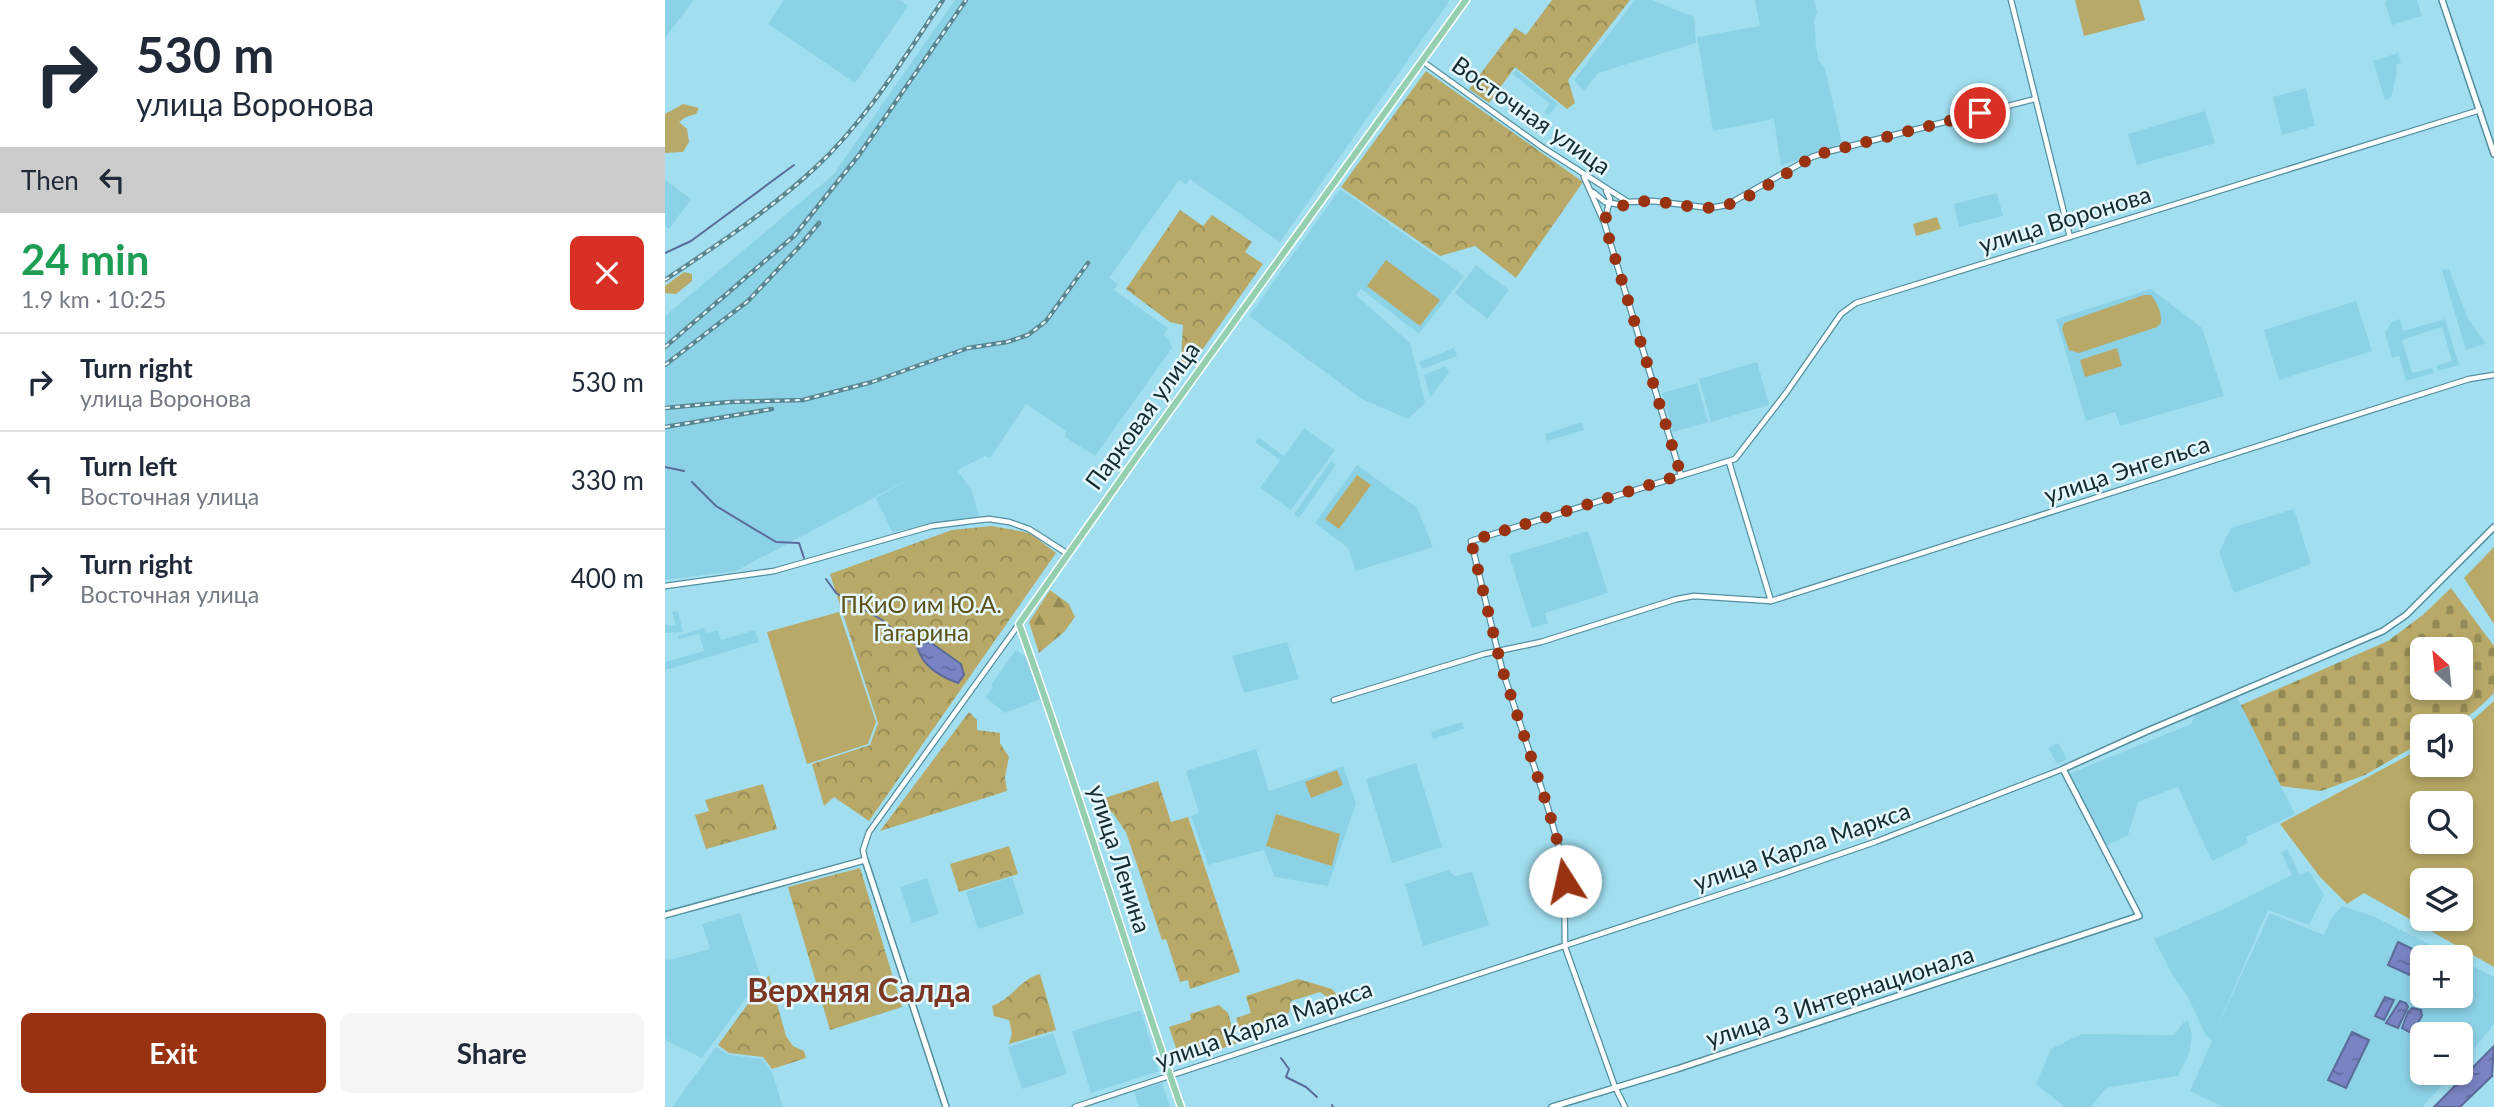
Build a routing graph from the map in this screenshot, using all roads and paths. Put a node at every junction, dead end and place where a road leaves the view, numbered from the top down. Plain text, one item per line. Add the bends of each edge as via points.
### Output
1 (1466, 0) edge
2 (2011, 0) edge
3 (2442, 0) edge
4 (1422, 61) junction
5 (2035, 99) junction
6 (2480, 110) junction
7 (2494, 154) edge
8 (1579, 172) junction
9 (1589, 186) junction
10 (1612, 194) junction
11 (1601, 200) junction
12 (1628, 202) junction
13 (1610, 204) junction
14 (1622, 205) junction
15 (1599, 213) junction
16 (1605, 219) junction
17 (2070, 237) junction
18 (2494, 375) edge
19 (1729, 462) junction
20 (1681, 475) junction
21 (2494, 527) edge
22 (1067, 554) junction
23 (665, 586) edge
24 (1771, 601) junction
25 (1019, 624) junction
26 (1498, 651) junction
27 (1334, 700) dead end
28 (2063, 769) junction
29 (865, 860) junction
30 (665, 915) edge
31 (1565, 947) junction
32 (1170, 1076) junction
33 (1615, 1087) junction
34 (946, 1107) edge
35 (1075, 1107) edge
36 (1181, 1107) edge
37 (1552, 1107) edge
38 (1625, 1107) edge

1 - 4 main road, Парковая улица
2 - 5 street
3 - 6 main road
4 - 8 street, Восточная улица
4 - 22 main road, Парковая улица
5 - 12 street, Восточная улица via 1812,157 1727,205 1710,208
5 - 17 street
6 - 7 main road
6 - 17 street, улица Воронова
8 - 9 street
8 - 10 street, Восточная улица
9 - 11 street
9 - 15 street
10 - 11 street
10 - 12 street, Восточная улица
10 - 13 street
11 - 13 street
11 - 15 street
12 - 14 street
13 - 14 street
13 - 16 street
14 - 16 street
15 - 16 street
16 - 20 street
17 - 19 street, улица Воронова via 1849,306 1740,454
18 - 24 street, улица Энгельса via 2469,379
19 - 20 street
19 - 24 street
20 - 26 street via 1471,541
21 - 28 main road, улица Карла Маркса via 2406,615 2383,631
22 - 23 street via 1029,528 989,519 932,526 774,571
22 - 25 main road, Парковая улица
24 - 26 street, улица Энгельса via 1677,599
25 - 29 street, Парковая улица via 869,832
25 - 32 main road, улица Ленина
26 - 27 street, улица Энгельса
26 - 31 street via 1564,865
28 - 31 street, улица Карла Маркса via 1875,842
28 - 33 main road, улица 3 Интернационала via 2139,916
29 - 30 main road
29 - 34 main road
31 - 32 street, улица Карла Маркса
31 - 33 street
32 - 35 street, улица Карла Маркса
32 - 36 main road, улица Ленина
33 - 37 main road, улица 3 Интернационала
33 - 38 street

